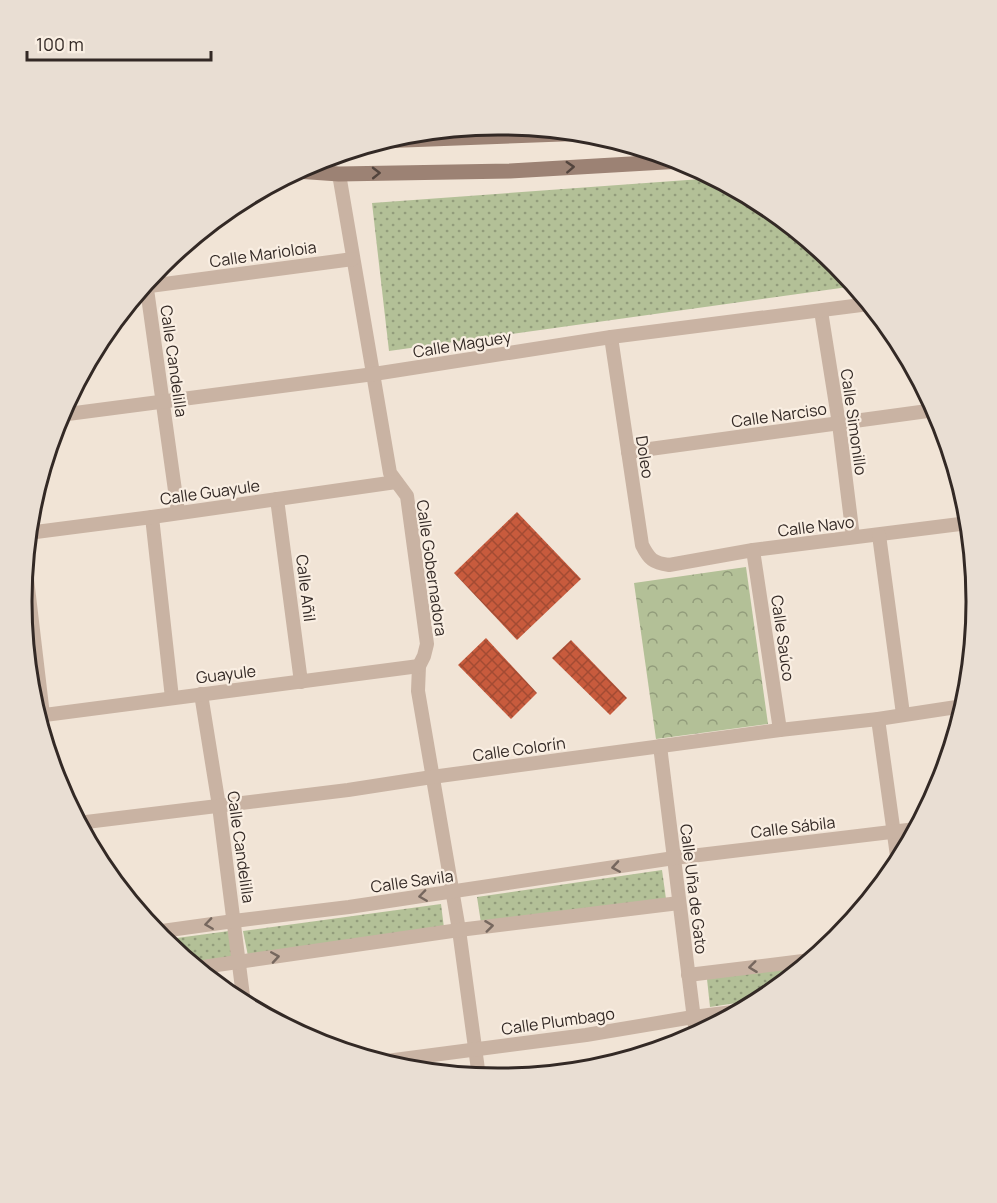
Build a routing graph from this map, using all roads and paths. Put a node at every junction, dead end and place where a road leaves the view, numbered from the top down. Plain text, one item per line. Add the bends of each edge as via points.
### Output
1 (531, 135) edge
2 (432, 139) edge
3 (658, 162) edge
4 (315, 172) edge
5 (339, 174) junction
6 (353, 259) junction
7 (157, 284) edge
8 (147, 295) edge
9 (859, 305) edge
10 (821, 311) junction
11 (611, 337) junction
12 (374, 374) junction
13 (164, 401) junction
14 (925, 412) edge
15 (72, 413) edge
16 (839, 424) junction
17 (628, 452) junction
18 (396, 482) junction
19 (277, 500) junction
20 (178, 512) junction
21 (152, 517) junction
22 (959, 524) edge
23 (36, 532) edge
24 (879, 535) junction
25 (853, 537) junction
26 (753, 550) junction
27 (669, 565) joint
28 (419, 666) junction
29 (301, 682) junction
30 (201, 694) junction
31 (172, 698) junction
32 (954, 707) edge
33 (45, 714) edge
34 (903, 714) junction
35 (878, 719) junction
36 (780, 730) junction
37 (660, 746) junction
38 (432, 777) junction
39 (219, 806) junction
40 (88, 823) edge
41 (906, 830) edge
42 (894, 832) junction
43 (896, 846) edge
44 (674, 858) junction
45 (453, 892) junction
46 (679, 903) junction
47 (234, 921) junction
48 (167, 930) edge
49 (459, 930) junction
50 (238, 962) junction
51 (795, 962) edge
52 (207, 966) edge
53 (688, 975) junction
54 (242, 992) edge
55 (716, 1014) edge
56 (693, 1017) junction
57 (694, 1025) edge
58 (475, 1049) junction
59 (402, 1059) edge
60 (478, 1068) edge

1 - 2 main road
5 -> 3 main road via 510,171
4 - 5 main road
5 - 6 street, Calle Gobernadora
6 - 7 street, Calle Marioloia
6 - 12 street, Calle Gobernadora
8 - 13 street, Calle Candelilla
9 - 10 street, Calle Maguey
10 - 11 street, Calle Maguey
10 - 16 street, Calle Simonillo
11 - 12 street, Calle Maguey
11 - 17 street, Doleo
12 - 13 street, Calle Maguey
12 - 18 street, Calle Gobernadora via 390,473
13 - 15 street, Calle Maguey
13 - 20 street, Calle Candelilla
14 - 16 street, Calle Narciso
16 - 17 street, Calle Narciso
16 - 25 street, Calle Simonillo
17 - 27 street, Doleo via 642,545 647,556
18 - 19 street, Calle Guayule
18 - 28 street, Calle Gobernadora via 407,496 426,644
19 - 20 street, Calle Guayule
19 - 29 street, Calle Añil
20 - 21 street, Calle Guayule
21 - 23 street, Calle Guayule
21 - 31 street
22 - 24 street, Calle Navo
24 - 25 street, Calle Navo
24 - 34 street
25 - 26 street, Calle Navo
26 - 27 street, Calle Navo
26 - 36 street, Calle Saúco
28 - 29 street, Guayule
28 - 38 street, Calle Gobernadora via 418,691
29 - 30 street, Guayule
30 - 31 street, Guayule
30 - 39 street, Calle Candelilla
31 - 33 street, Guayule
32 - 34 street, Calle Colorín
34 - 35 street, Calle Colorín
35 - 36 street, Calle Colorín
35 - 42 street
36 - 37 street, Calle Colorín
37 - 38 street, Calle Colorín
37 - 44 street, Calle Uña de Gato
38 - 39 street, Calle Colorín
38 - 45 street, Calle Gobernadora
39 - 40 street, Calle Colorín
39 - 47 street, Calle Candelilla
41 - 42 street, Calle Sábila
42 - 43 street
42 - 44 street, Calle Sábila
44 -> 45 street, Calle Savila
44 - 46 street, Calle Uña de Gato
45 -> 47 street, Calle Savila
45 - 49 street, Calle Gobernadora
49 -> 46 street
46 - 53 street, Calle Uña de Gato
47 -> 48 street, Calle Savila
47 - 50 street, Calle Candelilla
50 -> 49 street
49 - 58 street, Calle Gobernadora
50 - 52 street
50 - 54 street, Calle Candelilla
51 -> 53 street
53 - 56 street, Calle Uña de Gato
55 - 56 street, Calle Plumbago
56 - 57 street, Calle Uña de Gato
56 - 58 street, Calle Plumbago
58 - 59 street, Calle Plumbago
58 - 60 street, Calle Gobernadora

